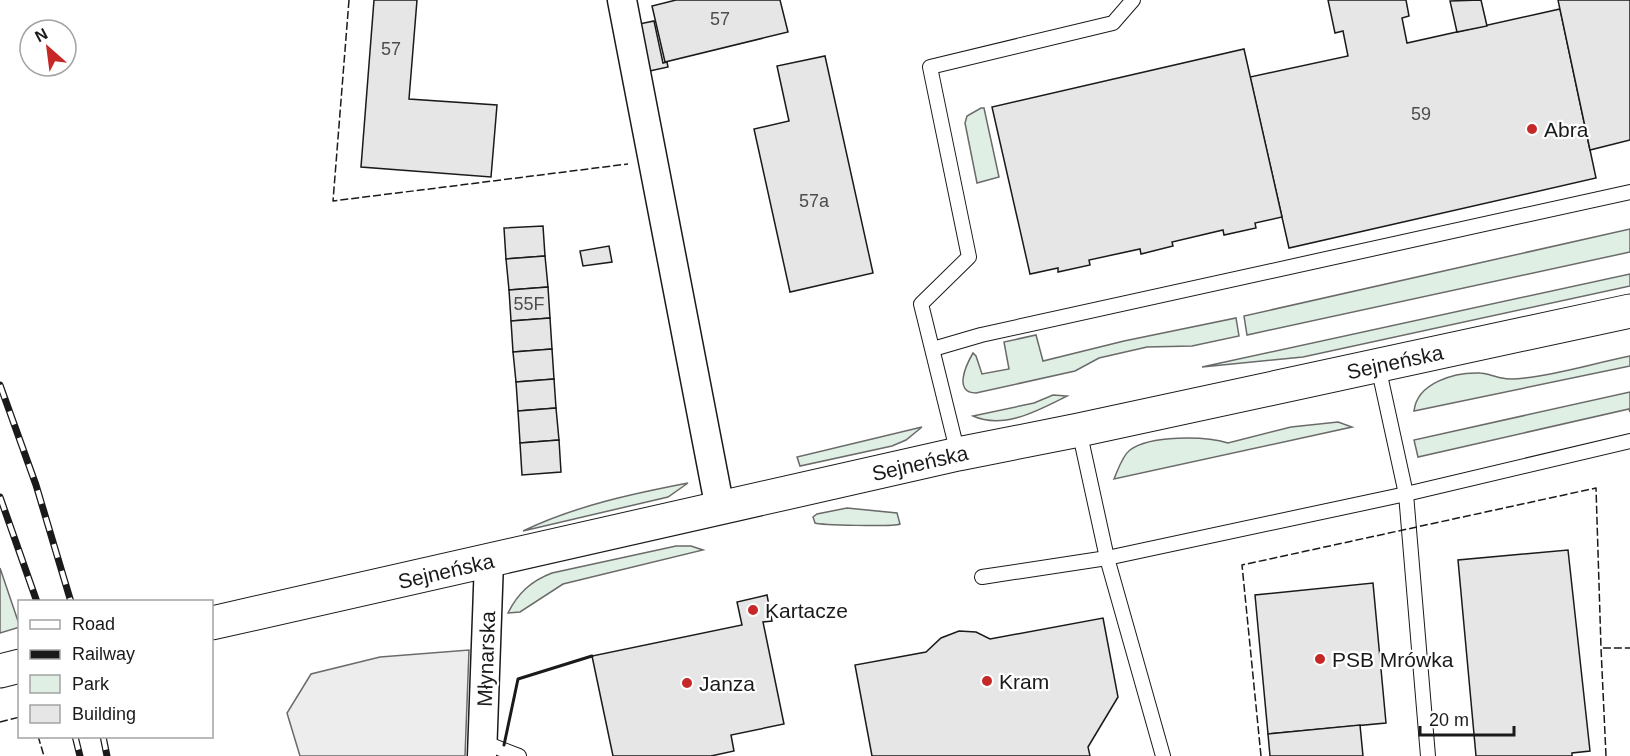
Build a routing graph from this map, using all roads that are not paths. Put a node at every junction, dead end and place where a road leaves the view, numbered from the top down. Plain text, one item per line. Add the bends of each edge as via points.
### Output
1 (622, 0) edge
2 (1133, 0) edge
3 (1630, 192) edge
4 (1630, 311) edge
5 (933, 349) junction
6 (1378, 366) junction
7 (1079, 430) junction
8 (1630, 441) edge
9 (958, 454) junction
10 (1406, 494) junction
11 (720, 509) junction
12 (1107, 558) junction
13 (489, 561) junction
14 (982, 577) dead end
15 (213, 623) edge
16 (18, 666) edge
17 (0, 670) edge
18 (483, 749) edge
19 (519, 756) edge
20 (1162, 756) edge
21 (1428, 756) edge

1 - 11 street
2 - 5 lane via 1113,23 930,67 969,257 921,304
3 - 5 lane via 981,335
4 - 6 street, Sejneńska
5 - 9 lane
6 - 7 street, Sejneńska
6 - 10 lane
7 - 9 street, Sejneńska
7 - 12 lane
8 - 10 lane
9 - 11 street, Sejneńska
10 - 12 lane
10 - 21 lane
11 - 13 street, Sejneńska
12 - 14 lane
12 - 20 lane
13 - 15 street, Sejneńska
13 - 18 street, Młynarska
16 - 17 street
18 - 19 lane

